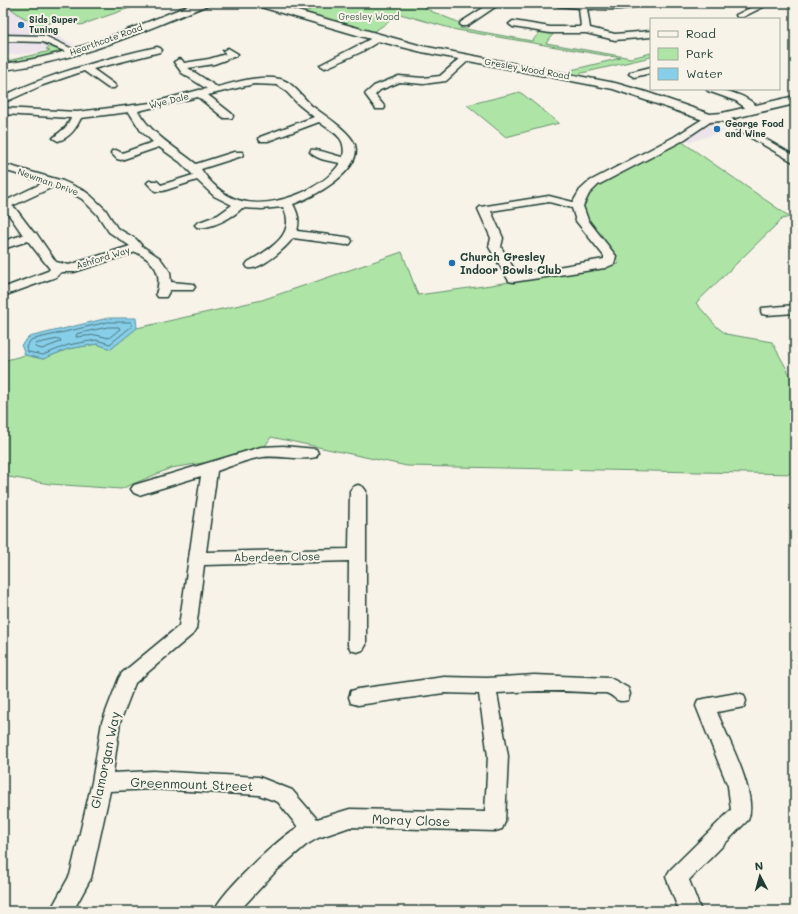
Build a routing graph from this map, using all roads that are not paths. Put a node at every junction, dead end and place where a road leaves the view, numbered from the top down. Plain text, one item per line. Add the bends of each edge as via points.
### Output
1 (204, 3) edge
2 (258, 3) edge
3 (497, 3) edge
4 (558, 3) edge
5 (639, 3) edge
6 (767, 3) edge
7 (584, 7) junction
8 (740, 15) dead end
9 (464, 24) dead end
10 (513, 24) dead end
11 (586, 30) junction
12 (650, 34) edge
13 (3, 38) edge
14 (378, 38) junction
15 (157, 50) dead end
16 (228, 51) dead end
17 (74, 52) junction
18 (466, 58) junction
19 (333, 63) dead end
20 (4, 67) edge
21 (86, 68) junction
22 (650, 70) edge
23 (634, 74) dead end
24 (103, 84) dead end
25 (215, 90) junction
26 (715, 90) edge
27 (199, 94) junction
28 (3, 100) edge
29 (795, 100) edge
30 (381, 107) dead end
31 (132, 109) junction
32 (754, 109) junction
33 (3, 111) edge
34 (77, 115) junction
35 (210, 115) dead end
36 (722, 117) junction
37 (320, 118) junction
38 (709, 118) junction
39 (58, 138) dead end
40 (264, 140) dead end
41 (159, 143) junction
42 (315, 152) dead end
43 (116, 153) dead end
44 (238, 154) dead end
45 (795, 160) edge
46 (347, 161) junction
47 (3, 167) edge
48 (197, 172) junction
49 (52, 182) junction
50 (153, 183) dead end
51 (287, 203) junction
52 (239, 204) junction
53 (3, 206) edge
54 (577, 206) junction
55 (201, 225) dead end
56 (290, 234) junction
57 (32, 236) junction
58 (346, 240) dead end
59 (3, 245) edge
60 (137, 248) junction
61 (252, 265) dead end
62 (58, 268) junction
63 (189, 288) dead end
64 (4, 292) edge
65 (795, 309) edge
66 (767, 311) dead end
67 (311, 453) dead end
68 (210, 467) junction
69 (139, 488) dead end
70 (358, 491) dead end
71 (357, 555) junction
72 (197, 559) junction
73 (357, 645) dead end
74 (487, 686) junction
75 (621, 694) dead end
76 (358, 697) dead end
77 (737, 701) dead end
78 (102, 782) junction
79 (313, 830) junction
80 (61, 911) edge
81 (225, 911) edge
82 (690, 911) edge

1 - 17 street, Hearthcote Road
2 - 14 street, Gresley Wood Road
3 - 9 street
4 - 7 street
5 - 7 street
6 - 8 street
7 - 11 street
10 - 11 street via 550,30
11 - 12 street via 615,37
13 - 17 street via 45,39
14 - 18 street, Gresley Wood Road
14 - 19 street
15 - 21 street
16 - 25 street via 233,54 211,62 181,64 185,71
17 - 20 street, Hearthcote Road
18 - 30 street via 443,79 424,81 397,76 372,91 371,97
18 - 38 street, Gresley Wood Road via 615,86
21 - 24 street
21 - 28 street via 26,88
22 - 23 street
25 - 27 street, Wye Dale
25 - 37 street, Wye Dale via 254,82 279,82
26 - 32 street via 739,99
27 - 31 street, Wye Dale
27 - 35 street via 225,114
29 - 32 street, Gresley Wood Road
31 - 34 street, Wye Dale
31 - 41 street via 139,123
32 - 36 street, Gresley Wood Road
33 - 34 street, Wye Dale
34 - 39 street via 70,129
36 - 38 street, Gresley Wood Road
36 - 45 street
37 - 40 street
37 - 46 street, Wye Dale via 345,137 350,146
38 - 54 street via 678,139 594,183 584,192
41 - 43 street via 121,157
41 - 48 street
42 - 46 street via 325,157
44 - 48 street
46 - 51 street via 332,179 309,194
47 - 49 street, Newman Drive
48 - 50 street via 159,188
48 - 52 street via 217,194
49 - 53 street via 33,194 12,200
49 - 60 street, Newman Drive via 85,196 115,232 134,242
51 - 52 street
51 - 56 street via 295,222
52 - 55 street via 225,216
53 - 57 street via 11,210
54 - 54 street via 549,199 484,209 497,238 495,247 512,278 605,264 610,261 610,256 582,221
56 - 58 street
56 - 61 street via 271,258
57 - 59 street
57 - 62 street via 52,265
60 - 62 street, Ashford Way via 70,269
60 - 63 street, Newman Drive via 157,262 165,274 164,290
62 - 64 street via 21,292
65 - 66 street
67 - 68 street via 261,452
68 - 69 street
68 - 72 street, Glamorgan Way
70 - 71 street
71 - 72 street, Aberdeen Close
71 - 73 street
72 - 78 street, Glamorgan Way via 187,629 128,678 111,722
74 - 75 street via 534,683 584,684 610,686
74 - 76 street via 444,685
74 - 79 street, Moray Close via 498,756 495,822 350,818
77 - 82 street via 705,706 738,786 741,813 677,877
78 - 79 street, Greenmount Street via 154,780 259,786 285,796
78 - 80 street, Glamorgan Way via 80,878
79 - 81 street, Moray Close via 299,838 269,864

